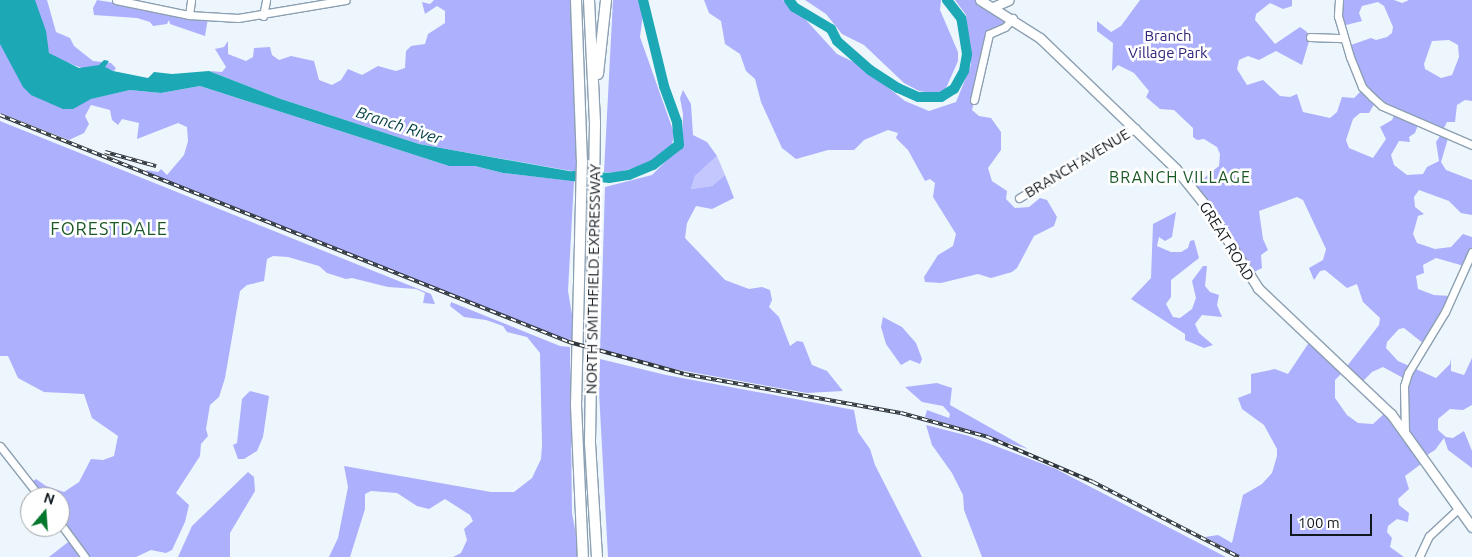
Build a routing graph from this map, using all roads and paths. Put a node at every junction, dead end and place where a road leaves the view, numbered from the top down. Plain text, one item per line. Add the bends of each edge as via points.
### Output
1 (116, 0) edge
2 (191, 0) edge
3 (266, 0) edge
4 (345, 0) edge
5 (576, 0) edge
6 (589, 0) edge
7 (606, 0) edge
8 (980, 0) edge
9 (1009, 0) edge
10 (1339, 0) edge
11 (994, 7) junction
12 (189, 15) junction
13 (263, 16) junction
14 (1013, 18) junction
15 (1310, 37) dead end
16 (1344, 38) junction
17 (594, 92) junction
18 (974, 100) dead end
19 (1136, 128) junction
20 (1472, 145) edge
21 (1019, 198) dead end
22 (1472, 252) edge
23 (1405, 431) junction
24 (0, 446) edge
25 (32, 487) edge
26 (1459, 508) junction
27 (1472, 527) edge
28 (70, 537) edge
29 (1419, 556) edge
30 (85, 557) edge
31 (583, 557) edge
32 (597, 557) edge

1 - 12 street
2 - 12 street
3 - 13 street
4 - 13 street
5 - 31 highway, NORTH SMITHFIELD EXPRESSWAY via 582,160 576,405
6 - 17 highway, NORTH SMITHFIELD EXPRESSWAY
7 - 17 highway
8 - 11 main road, GREAT ROAD
9 - 11 main road
10 - 16 street via 1338,16
11 - 14 main road, GREAT ROAD
12 - 13 street
14 - 18 street via 1005,27 989,34
14 - 19 main road, GREAT ROAD via 1056,51
15 - 16 street
16 - 20 street via 1362,86 1382,106
17 - 32 highway, NORTH SMITHFIELD EXPRESSWAY via 590,443
19 - 21 street, BRANCH AVENUE
19 - 23 main road, GREAT ROAD via 1195,190 1248,275 1269,300 1369,391
22 - 23 street via 1445,312 1408,373 1404,394
23 - 26 main road, GREAT ROAD
24 - 25 street
26 - 27 main road, GREAT ROAD
26 - 29 street via 1429,536
28 - 30 street

